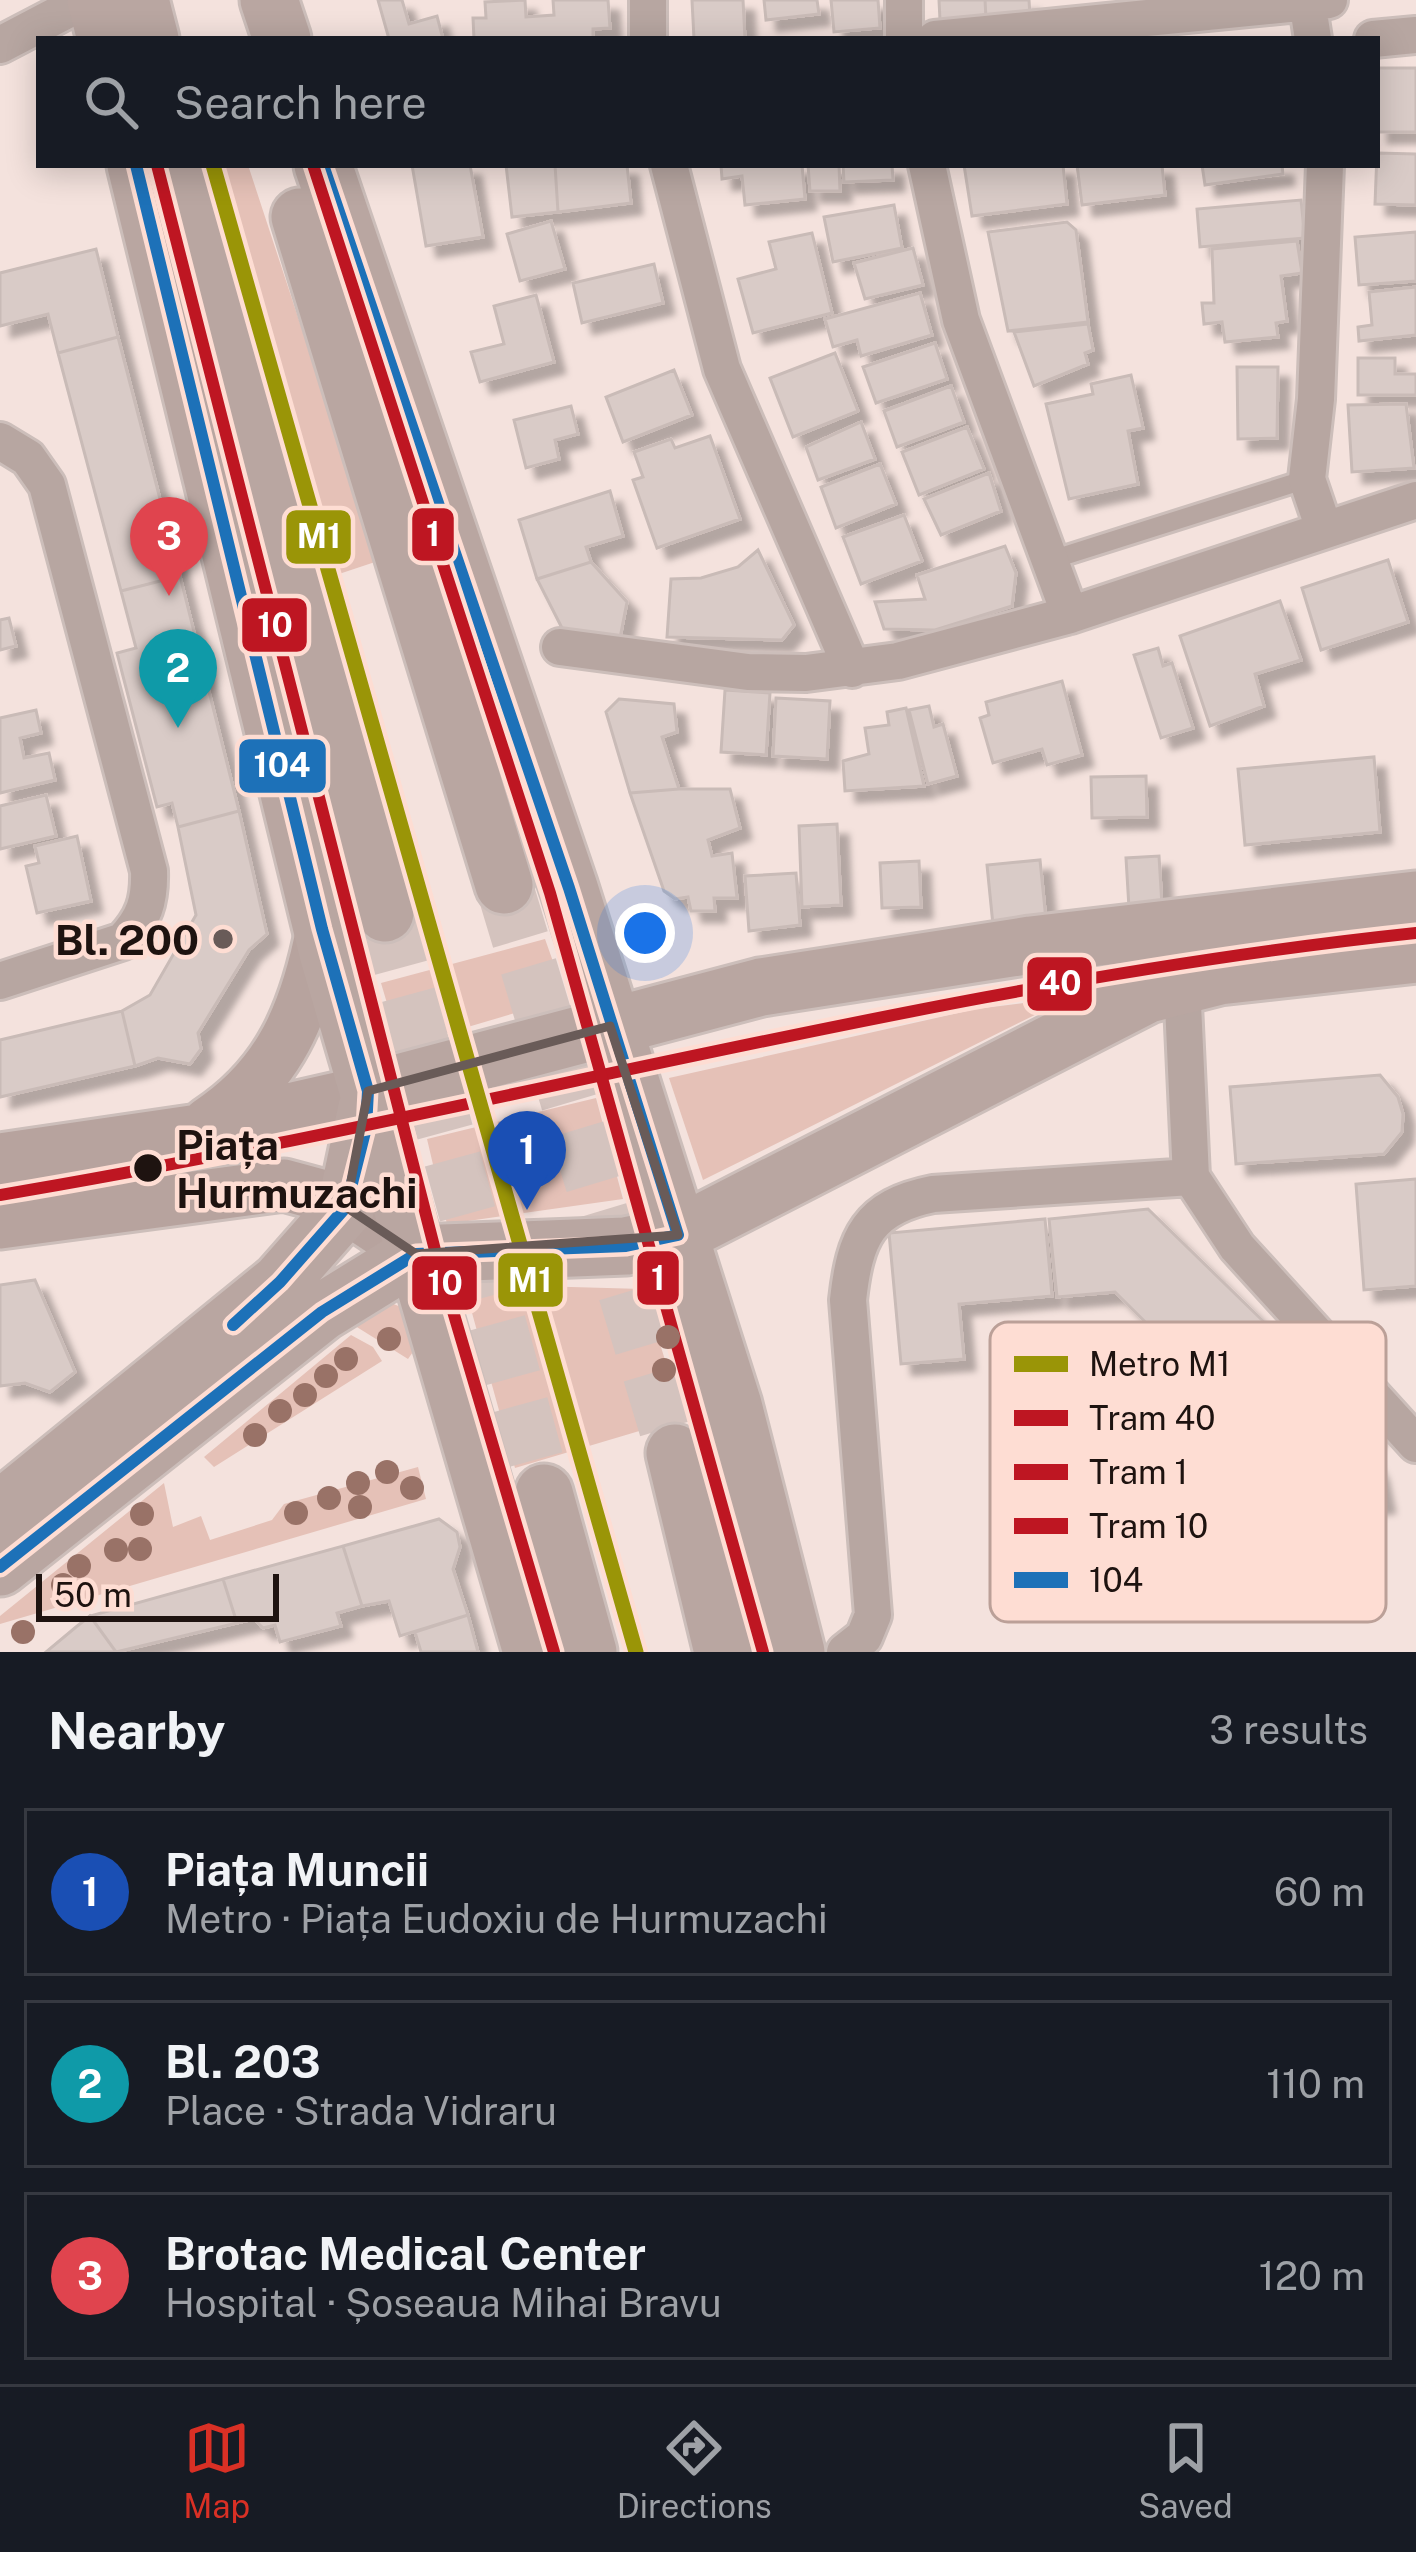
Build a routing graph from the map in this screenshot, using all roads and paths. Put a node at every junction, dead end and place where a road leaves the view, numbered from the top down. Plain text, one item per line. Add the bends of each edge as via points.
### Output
1 (86, 0) edge
2 (96, 0) edge
3 (140, 0) edge
4 (648, 0) edge
5 (904, 0) edge
6 (1314, 1) edge
7 (1416, 35) edge
8 (105, 36) edge
9 (149, 36) edge
10 (648, 36) edge
11 (904, 36) edge
12 (965, 36) edge
13 (1313, 36) edge
14 (1380, 38) edge
15 (0, 45) edge
16 (137, 168) edge
17 (185, 168) edge
18 (670, 168) edge
19 (928, 168) edge
20 (1325, 168) edge
21 (318, 169) edge
22 (0, 441) edge
23 (1307, 479) junction
24 (1416, 500) edge
25 (1324, 529) junction
26 (1051, 560) junction
27 (1070, 615) junction
28 (560, 647) dead end
29 (852, 669) junction
30 (504, 885) tunnel mouth
31 (1416, 900) edge
32 (385, 914) tunnel mouth
33 (322, 929) junction
34 (1416, 954) edge
35 (0, 981) edge
36 (1183, 983) junction
37 (610, 1026) junction
38 (368, 1091) junction
39 (192, 1131) junction
40 (0, 1159) edge
41 (1191, 1177) junction
42 (346, 1207) junction
43 (0, 1223) edge
44 (678, 1235) junction
45 (416, 1255) junction
46 (1305, 1322) edge
47 (1386, 1411) edge
48 (1416, 1444) edge
49 (675, 1454) tunnel mouth
50 (544, 1492) tunnel mouth
51 (0, 1510) edge
52 (0, 1567) edge
53 (532, 1652) edge
54 (588, 1652) edge
55 (723, 1652) edge
56 (796, 1652) edge
57 (845, 1652) edge

1 - 15 street
2 - 8 main road
3 - 9 main road
4 - 10 street
5 - 11 street
6 - 12 street
6 - 13 street
7 - 14 street
16 - 33 main road
17 - 32 main road
18 - 29 street via 722,369
19 - 26 street via 961,320
20 - 23 street
21 - 30 main road
21 - 37 main road
22 - 35 street via 28,458 46,485 150,895 123,940
23 - 25 street
23 - 26 lane
24 - 25 street
25 - 27 street
26 - 27 street
27 - 29 street
28 - 29 street via 748,672
31 - 37 main road via 948,956 761,987
33 - 38 main road
33 - 39 main road via 305,1006 284,1048 253,1089
34 - 36 main road
36 - 41 street
36 - 44 main road via 1124,1005
37 - 38 main road
37 - 44 main road
38 - 39 main road
38 - 42 main road
38 - 45 main road
39 - 40 main road
41 - 46 street via 1237,1247
41 - 57 street via 933,1194 898,1201 867,1227 852,1260 848,1300 873,1615
42 - 43 main road via 284,1185
42 - 45 main road
42 - 51 main road via 230,1328
44 - 45 main road via 626,1246
44 - 56 main road via 743,1441
45 - 52 main road via 322,1312
45 - 53 main road
47 - 48 street
49 - 55 main road
50 - 54 main road

